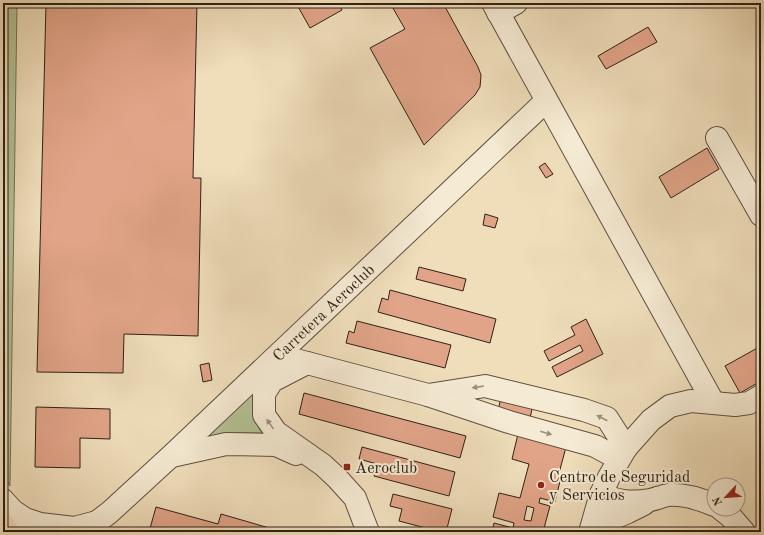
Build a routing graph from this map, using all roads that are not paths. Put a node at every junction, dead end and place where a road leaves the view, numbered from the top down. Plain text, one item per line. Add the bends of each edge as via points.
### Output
1 (502, 6) edge
2 (546, 101) junction
3 (717, 138) dead end
4 (761, 215) edge
5 (278, 355) junction
6 (307, 362) junction
7 (428, 395) junction
8 (761, 396) edge
9 (713, 402) junction
10 (622, 454) junction
11 (170, 456) junction
12 (323, 465) junction
13 (601, 494) junction
14 (3, 500) edge
15 (650, 500) junction
16 (706, 502) edge
17 (731, 517) edge
18 (592, 524) edge
19 (85, 527) edge
20 (5, 528) edge
21 (368, 532) edge
22 (744, 532) edge

1 - 2 street
2 - 5 street, Carretera Aeroclub
2 - 9 street
3 - 4 street
5 - 6 street
5 - 11 street, Carretera Aeroclub
6 - 7 street
12 -> 6 street via 276,432 264,415 264,394 272,381
7 -> 10 street via 509,422
10 -> 7 street via 607,418 584,410 484,386
8 - 9 street via 749,403 735,405
9 - 10 street via 691,401 670,406 651,420
10 - 13 street
11 - 12 street via 226,444 276,446
11 - 19 street, Carretera Aeroclub via 110,512
12 - 21 street via 355,498
13 - 15 street via 624,502
13 - 18 street
14 - 19 street via 12,511 40,524
15 - 16 street via 669,495
15 - 18 street via 609,520
17 - 22 street
19 - 20 street via 43,532

